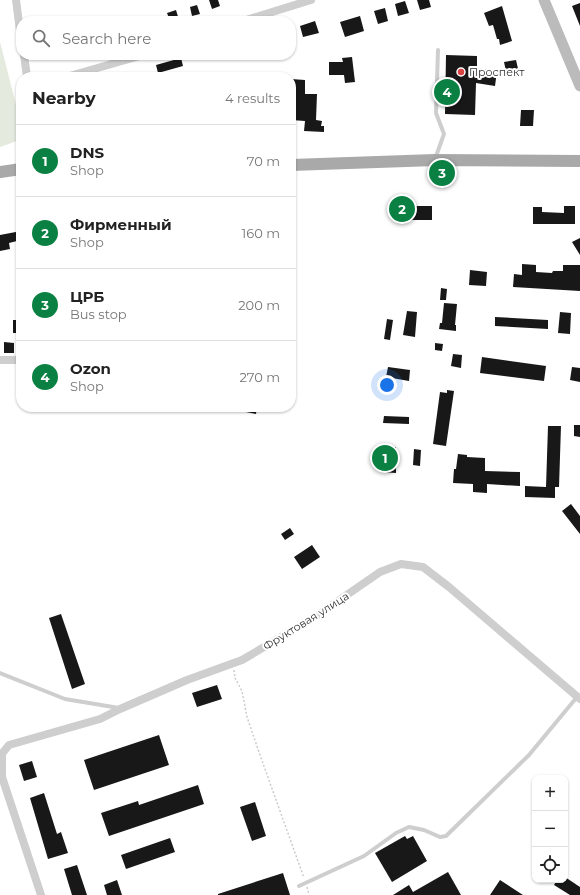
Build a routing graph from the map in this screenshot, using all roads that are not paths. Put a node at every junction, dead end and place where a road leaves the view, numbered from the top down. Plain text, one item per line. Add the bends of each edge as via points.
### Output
1 (16, 0) edge
2 (311, 0) edge
3 (544, 0) edge
4 (18, 16) edge
5 (259, 16) edge
6 (438, 50) dead end
7 (25, 60) edge
8 (126, 60) edge
9 (26, 72) edge
10 (84, 72) edge
11 (580, 86) edge
12 (435, 160) junction
13 (580, 161) edge
14 (296, 165) edge
15 (16, 170) edge
16 (0, 172) edge
17 (0, 360) edge
18 (16, 360) edge
19 (0, 673) edge
20 (579, 698) edge
21 (120, 708) junction
22 (1, 755) edge
23 (1, 777) edge
24 (298, 886) dead end
25 (41, 895) edge

1 - 4 street
2 - 5 street
3 - 11 main road
6 - 12 lane via 436,113 444,134
7 - 9 street
8 - 10 street
12 - 13 main road
12 - 14 main road
15 - 16 main road
17 - 18 street
19 - 21 lane via 65,699
20 - 21 street, Фруктовая улица via 449,587 423,568 401,564 380,572 312,619 242,660
20 - 24 lane via 529,754 446,836 440,837 409,827 364,856
21 - 22 street, Фруктовая улица via 100,719 9,745
22 - 23 street
23 - 25 street

